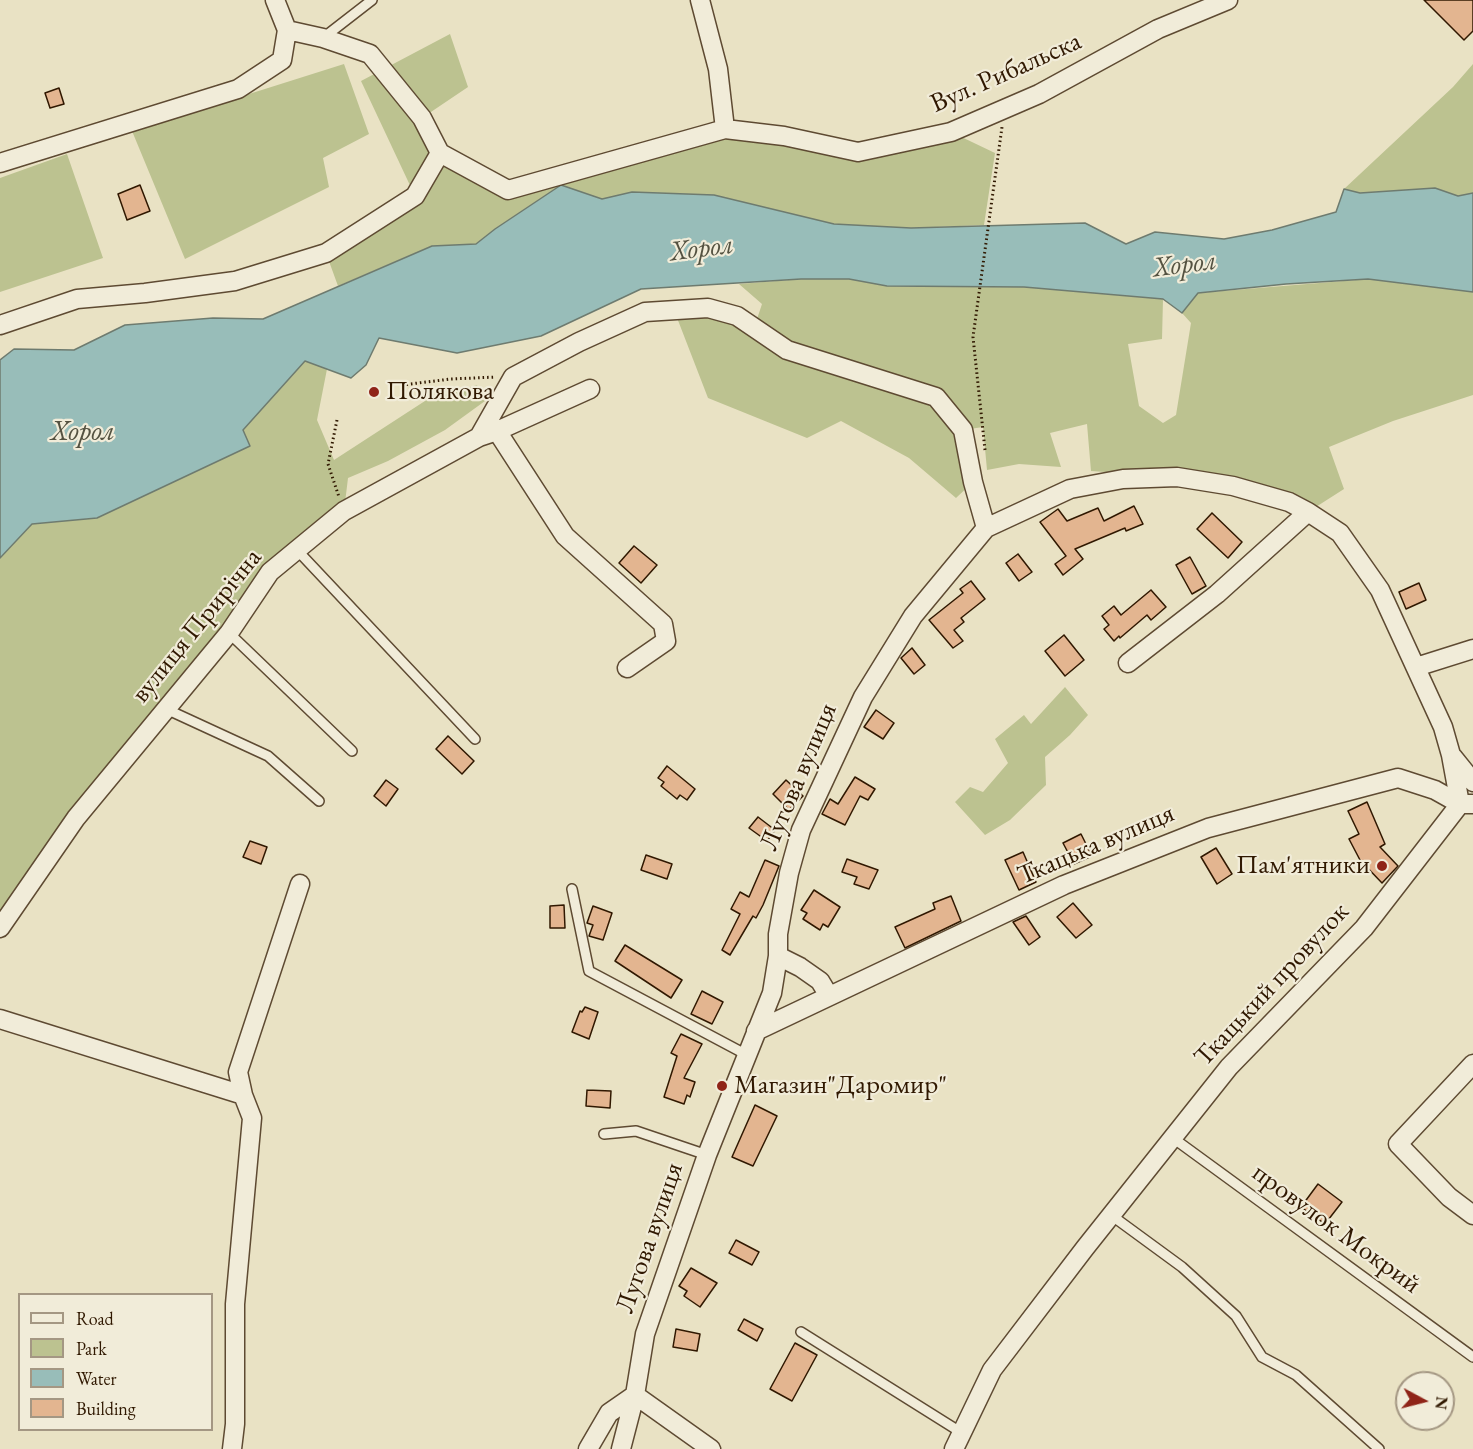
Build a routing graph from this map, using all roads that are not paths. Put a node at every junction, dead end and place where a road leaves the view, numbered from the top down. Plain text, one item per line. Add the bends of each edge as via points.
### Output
1 (275, 0) edge
2 (372, 0) edge
3 (700, 0) edge
4 (1228, 0) edge
5 (286, 30) junction
6 (323, 38) junction
7 (724, 129) junction
8 (440, 153) junction
9 (0, 163) edge
10 (0, 325) edge
11 (590, 389) dead end
12 (497, 431) junction
13 (479, 437) junction
14 (1308, 512) junction
15 (986, 528) junction
16 (297, 550) junction
17 (229, 633) junction
18 (1473, 648) edge
19 (1128, 663) dead end
20 (1416, 667) junction
21 (627, 668) dead end
22 (166, 709) junction
23 (475, 739) dead end
24 (352, 751) dead end
25 (1451, 755) junction
26 (1473, 782) edge
27 (319, 801) dead end
28 (1466, 804) edge
29 (300, 884) dead end
30 (572, 889) dead end
31 (0, 928) edge
32 (778, 956) junction
33 (829, 996) junction
34 (0, 1019) edge
35 (756, 1031) junction
36 (747, 1055) junction
37 (1473, 1064) edge
38 (243, 1095) junction
39 (604, 1134) dead end
40 (1173, 1138) junction
41 (707, 1155) junction
42 (1111, 1215) junction
43 (1473, 1215) edge
44 (801, 1332) dead end
45 (1473, 1357) edge
46 (635, 1395) junction
47 (958, 1441) edge
48 (232, 1449) edge
49 (588, 1449) edge
50 (621, 1449) edge
51 (711, 1449) edge
52 (1379, 1449) edge

1 - 5 street
2 - 6 lane
3 - 7 street via 718,69
4 - 7 street, Вул. Рибальска via 1158,29 1038,94 951,132 858,152 784,136
5 - 6 street
5 - 9 street via 282,60 238,89
6 - 8 street via 369,54 422,118
7 - 8 street via 508,190
8 - 10 street via 415,196 326,253 235,281 77,299
11 - 12 street, вулиця Прирічна
12 - 13 street, вулиця Прирічна
12 - 21 street via 565,536 663,624 666,641
13 - 15 street via 513,377 645,312 708,308 737,316 787,350 936,397 963,430
13 - 16 street, вулиця Прирічна via 344,511
14 - 15 street, Лугова вулиця via 1289,502 1233,486 1177,477 1123,479 1070,489
14 - 19 street via 1217,594
14 - 20 street via 1340,532 1380,590
15 - 32 street, Лугова вулиця via 913,616 863,697 801,830 789,873
16 - 17 street, вулиця Прирічна via 270,572
16 - 23 lane
17 - 22 street, вулиця Прирічна
17 - 24 lane
18 - 20 street
20 - 25 street
22 - 27 lane via 268,756
22 - 31 street, вулиця Прирічна via 76,818
25 - 26 street
25 - 28 street
28 - 33 street, Ткацька вулиця via 1398,778 1208,828 1064,885
28 - 40 street, Ткацький провулок via 1364,928 1229,1067
29 - 38 street via 238,1072
30 - 36 lane via 589,971
32 - 33 street via 820,981
32 - 35 street, Лугова вулиця via 772,993
33 - 35 street, Ткацька вулиця
34 - 38 street
35 - 36 street, Лугова вулиця
36 - 41 street, Лугова вулиця
37 - 43 street via 1398,1144 1449,1197
38 - 48 street via 252,1118 235,1304
39 - 41 lane via 636,1131
40 - 42 street, Ткацький провулок
40 - 45 lane, провулок Мокрий
41 - 46 street, Лугова вулиця via 645,1334
42 - 47 street, Ткацький провулок via 992,1370
42 - 52 lane via 1182,1267 1236,1316 1262,1357 1296,1375
44 - 47 lane
46 - 49 street via 609,1413
46 - 50 street, Лугова вулиця
46 - 51 street

